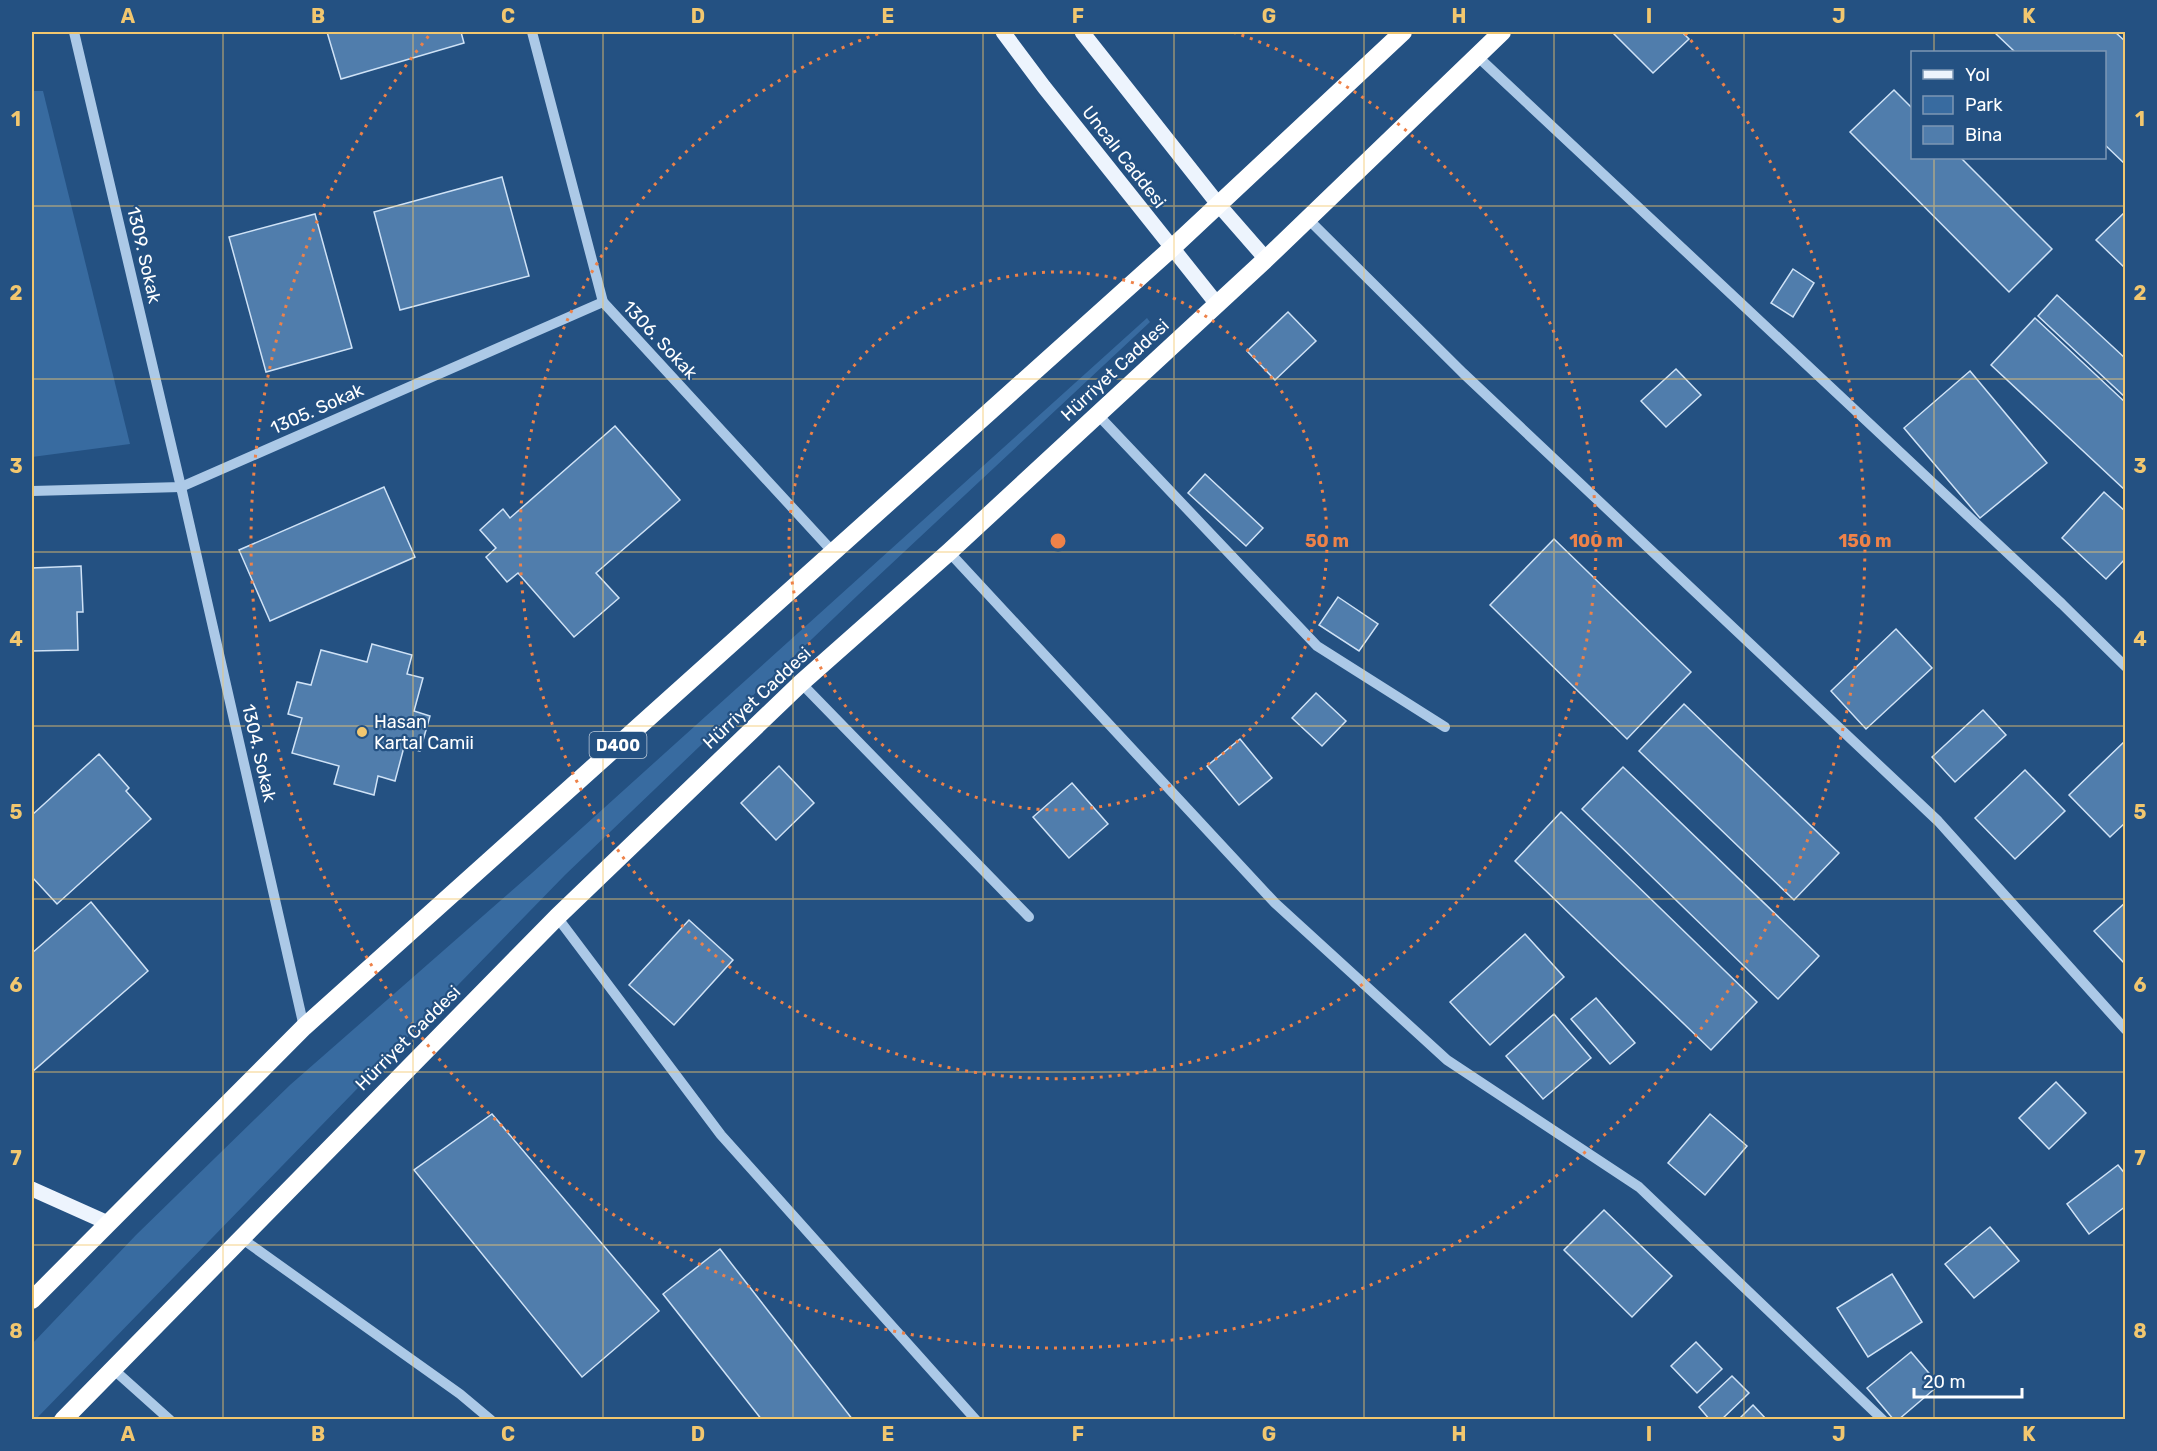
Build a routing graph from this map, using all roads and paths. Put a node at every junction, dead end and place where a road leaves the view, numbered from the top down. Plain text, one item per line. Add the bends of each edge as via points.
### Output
1 (74, 32) edge
2 (532, 32) edge
3 (1003, 32) edge
4 (1082, 32) edge
5 (1403, 32) edge
6 (1502, 32) edge
7 (1477, 56) junction
8 (1218, 204) junction
9 (1308, 219) junction
10 (1172, 248) junction
11 (1266, 259) junction
12 (603, 302) junction
13 (1217, 304) junction
14 (1098, 415) junction
15 (181, 487) junction
16 (32, 491) edge
17 (833, 552) junction
18 (949, 552) junction
19 (2126, 667) edge
20 (801, 683) junction
21 (1445, 727) dead end
22 (557, 917) junction
23 (1029, 917) dead end
24 (304, 1027) junction
25 (2126, 1030) edge
26 (32, 1189) edge
27 (108, 1223) junction
28 (241, 1238) junction
29 (32, 1300) edge
30 (113, 1369) junction
31 (63, 1419) edge
32 (170, 1419) edge
33 (491, 1419) edge
34 (976, 1419) edge
35 (1883, 1419) edge

1 - 15 street, 1309. Sokak
2 - 12 street, 1306. Sokak
3 - 10 main road, Uncalı Caddesi
4 - 8 main road
5 - 8 highway
6 - 7 highway, Hürriyet Caddesi
7 - 9 highway, Hürriyet Caddesi
7 - 19 street
8 - 10 highway, D400
8 - 11 main road
9 - 11 highway, Hürriyet Caddesi
9 - 25 street via 1463,373 1938,821
10 - 13 main road, Uncalı Caddesi
10 - 17 highway, D400
11 - 13 highway, Hürriyet Caddesi
12 - 15 street, 1305. Sokak
12 - 17 street, 1306. Sokak
13 - 14 highway, Hürriyet Caddesi
14 - 18 highway, Hürriyet Caddesi
14 - 21 street via 1317,646
15 - 16 street, 1305. Sokak
15 - 24 street, 1304. Sokak
17 - 24 highway, D400
18 - 20 highway, Hürriyet Caddesi
18 - 35 street via 1275,903 1447,1060 1640,1187
20 - 22 highway, Hürriyet Caddesi
20 - 23 street
22 - 28 highway, Hürriyet Caddesi
22 - 34 street via 721,1135
24 - 27 highway, D400
26 - 27 main road
27 - 29 highway, D400
28 - 30 highway, Hürriyet Caddesi
28 - 33 street
30 - 31 highway, Hürriyet Caddesi
30 - 32 street

